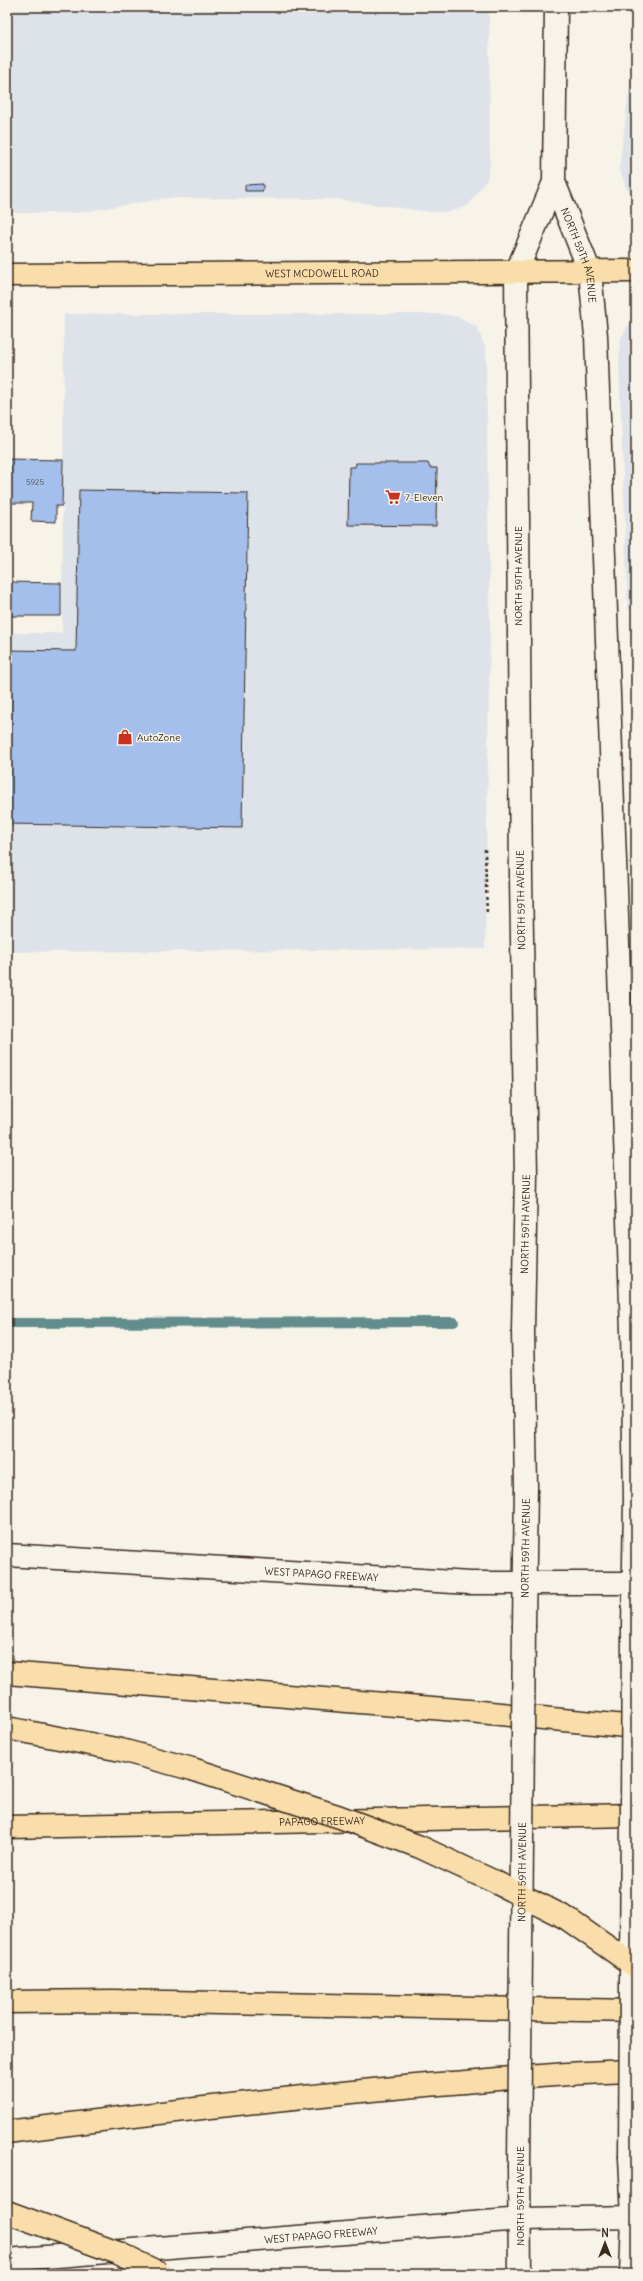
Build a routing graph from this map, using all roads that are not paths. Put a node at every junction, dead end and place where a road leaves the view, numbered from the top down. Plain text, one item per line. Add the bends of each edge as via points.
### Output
1 (556, 7) edge
2 (554, 182) junction
3 (636, 271) edge
4 (590, 272) junction
5 (516, 273) junction
6 (7, 275) edge
7 (7, 1556) edge
8 (523, 1582) junction
9 (635, 1583) edge
10 (7, 1673) edge
11 (636, 1727) edge
12 (7, 1728) edge
13 (636, 1815) edge
14 (7, 1827) edge
15 (636, 1967) edge
16 (7, 2002) edge
17 (636, 2011) edge
18 (636, 2071) edge
19 (7, 2132) edge
20 (7, 2212) edge
21 (634, 2217) edge
22 (521, 2219) junction
23 (7, 2260) edge
24 (160, 2274) edge
25 (520, 2274) edge
26 (631, 2274) edge

1 - 2 main road, NORTH 59TH AVENUE
2 - 4 main road, NORTH 59TH AVENUE
2 - 5 main road, NORTH 59TH AVENUE
3 - 4 main road, WEST MCDOWELL ROAD
4 - 5 main road, WEST MCDOWELL ROAD
4 - 9 main road, NORTH 59TH AVENUE via 596,336 629,1256
5 - 6 main road, WEST MCDOWELL ROAD
5 - 8 main road, NORTH 59TH AVENUE via 520,864 526,1175 523,1331 526,1486
7 - 8 main road, WEST PAPAGO FREEWAY via 462,1582
8 - 9 main road, WEST PAPAGO FREEWAY
8 - 22 main road, NORTH 59TH AVENUE, bridge via 519,2167
9 - 21 main road, NORTH 59TH AVENUE, bridge via 630,2158
10 - 11 main road via 462,1710
12 - 15 main road, bridge via 121,1750 192,1769 257,1788 405,1842 497,1883 566,1918
13 - 14 main road, PAPAGO FREEWAY
16 - 17 main road via 121,2001
18 - 19 main road via 593,2072 249,2102
20 - 24 main road, bridge via 118,2252
21 - 22 main road, WEST PAPAGO FREEWAY
21 - 26 main road, NORTH 59TH AVENUE
22 - 23 main road, WEST PAPAGO FREEWAY
22 - 25 main road, NORTH 59TH AVENUE

